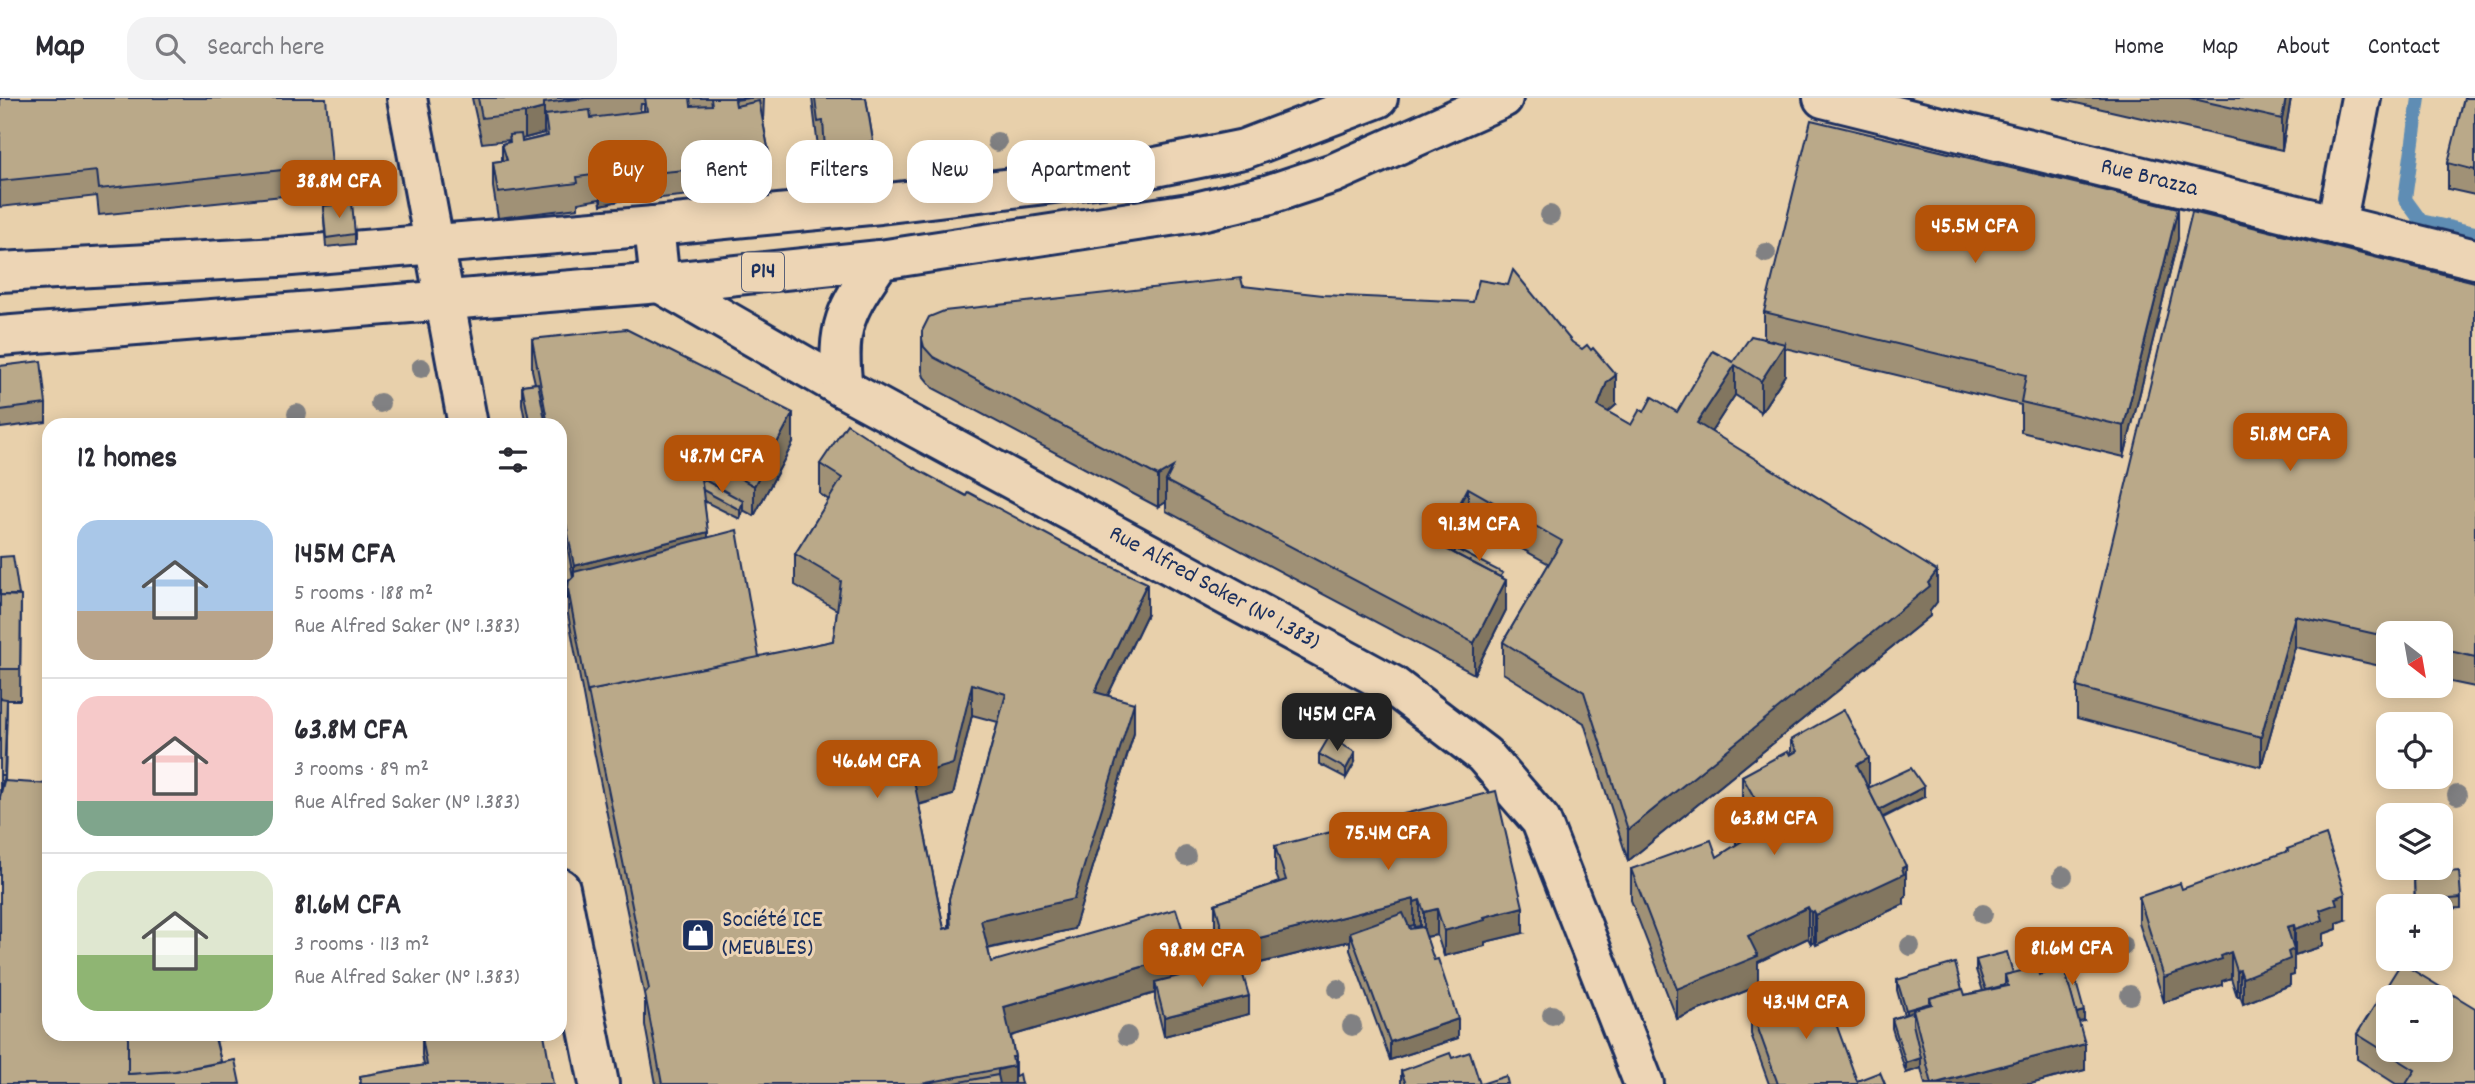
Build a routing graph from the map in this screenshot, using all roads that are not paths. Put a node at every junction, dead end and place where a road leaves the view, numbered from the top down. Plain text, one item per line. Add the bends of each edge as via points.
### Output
1 (407, 98) edge
2 (1378, 98) edge
3 (1503, 98) edge
4 (1823, 98) edge
5 (2361, 98) edge
6 (2336, 225) junction
7 (654, 226) junction
8 (434, 244) junction
9 (2475, 259) edge
10 (880, 260) junction
11 (0, 272) edge
12 (660, 283) junction
13 (443, 301) junction
14 (0, 336) edge
15 (843, 388) junction
16 (467, 418) edge
17 (567, 923) edge
18 (599, 1084) edge
19 (1644, 1084) edge

1 - 8 main road
2 - 7 main road, P14 via 1244,149 1111,176
3 - 10 main road, P14 via 1334,173 1267,195 1196,212
4 - 6 main road, Rue Brazza
5 - 6 main road
6 - 9 main road, Rue Brazza
7 - 8 main road, P14
7 - 12 main road
8 - 11 main road, P14
8 - 13 main road
10 - 12 main road, P14
10 - 15 main road via 855,297 841,330
12 - 13 main road, P14
12 - 15 main road, Rue Alfred Saker (N° 1.383)
13 - 14 main road, P14
13 - 16 main road
15 - 19 main road, Rue Alfred Saker (N° 1.383) via 1392,685 1484,755 1541,821
17 - 18 main road

